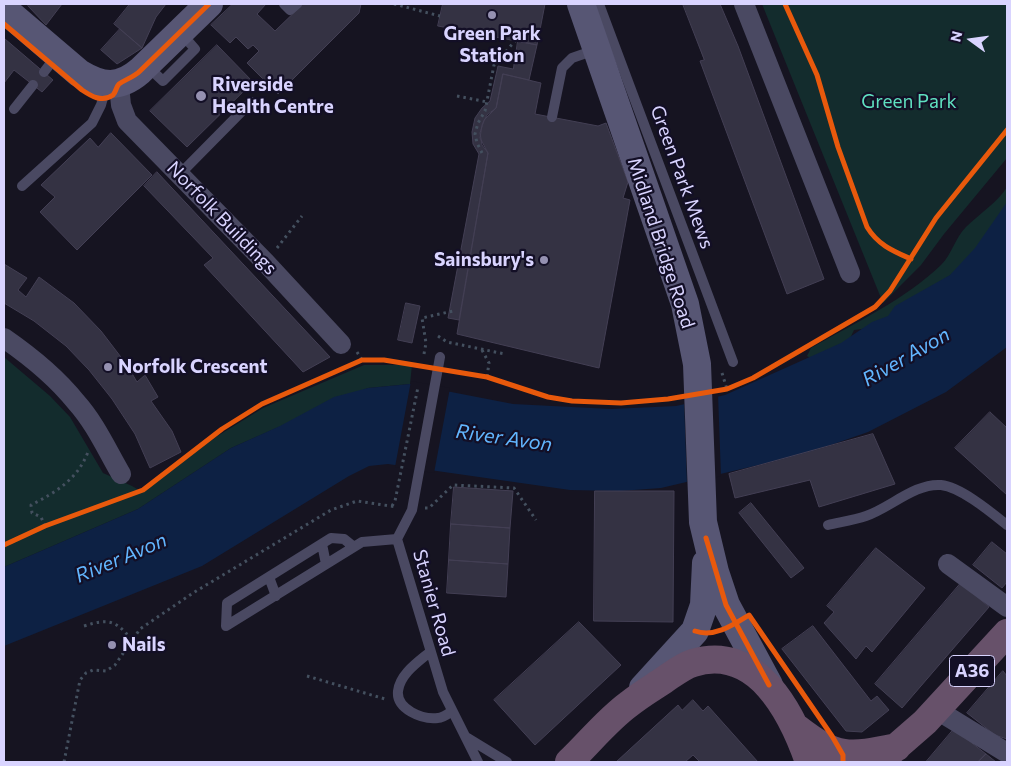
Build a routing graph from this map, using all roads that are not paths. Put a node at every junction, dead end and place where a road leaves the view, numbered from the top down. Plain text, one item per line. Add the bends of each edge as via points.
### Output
1 (209, 4) edge
2 (284, 4) edge
3 (297, 4) edge
4 (581, 4) edge
5 (599, 4) edge
6 (744, 4) edge
7 (7, 10) edge
8 (596, 50) junction
9 (113, 84) junction
10 (33, 85) dead end
11 (251, 102) dead end
12 (14, 109) dead end
13 (552, 117) dead end
14 (180, 174) junction
15 (22, 186) dead end
16 (850, 273) dead end
17 (4, 338) edge
18 (341, 344) dead end
19 (440, 358) dead end
20 (733, 362) road end
21 (121, 474) dead end
22 (828, 525) dead end
23 (1007, 525) edge
24 (705, 530) junction
25 (397, 539) junction
26 (322, 544) junction
27 (354, 547) junction
28 (326, 564) junction
29 (948, 564) dead end
30 (270, 577) junction
31 (276, 596) junction
32 (1007, 607) edge
33 (1007, 632) edge
34 (430, 652) junction
35 (770, 685) junction
36 (628, 704) junction
37 (937, 710) junction
38 (452, 711) junction
39 (797, 728) junction
40 (466, 736) junction
41 (1007, 753) edge
42 (889, 755) edge
43 (478, 762) edge
44 (507, 762) edge
45 (569, 762) edge
46 (809, 762) edge

1 - 9 main road via 130,80
2 - 3 lane via 290,10
4 - 8 main road, Midland Bridge Road
5 - 20 lane, Green Park Mews
6 - 16 street
7 - 9 main road via 51,63 91,80
8 - 13 lane via 572,58 562,68
8 - 24 main road, Midland Bridge Road via 685,304 697,364 713,384
9 - 14 street, Norfolk Buildings via 127,122
9 - 15 lane via 92,123
10 - 12 lane
11 - 14 lane
14 - 18 street, Norfolk Buildings
17 - 21 street via 58,382 77,402
19 - 25 lane, Stanier Road via 412,507
22 - 23 lane via 866,516 918,490 942,485 986,508
24 - 35 main road, Midland Bridge Road via 726,604
24 - 36 main road via 705,598 700,620 685,643
25 - 27 lane via 372,539
25 - 34 lane, Stanier Road
26 - 27 lane via 331,538 344,539
26 - 28 lane
26 - 30 lane
27 - 28 lane
28 - 31 lane
29 - 32 street
30 - 31 lane
30 - 31 lane via 227,603 226,626
33 - 37 highway, A36
34 - 38 lane, Stanier Road
34 - 38 lane via 403,678 398,690 400,703 407,710 433,718 441,718
35 - 36 highway via 745,667 711,659 682,668
35 - 39 highway
36 - 45 highway
37 - 41 street
37 - 42 highway, A36
38 - 40 lane, Stanier Road
39 - 42 highway via 818,744 843,755
39 - 46 highway
40 - 43 lane, Stanier Road
40 - 44 lane

